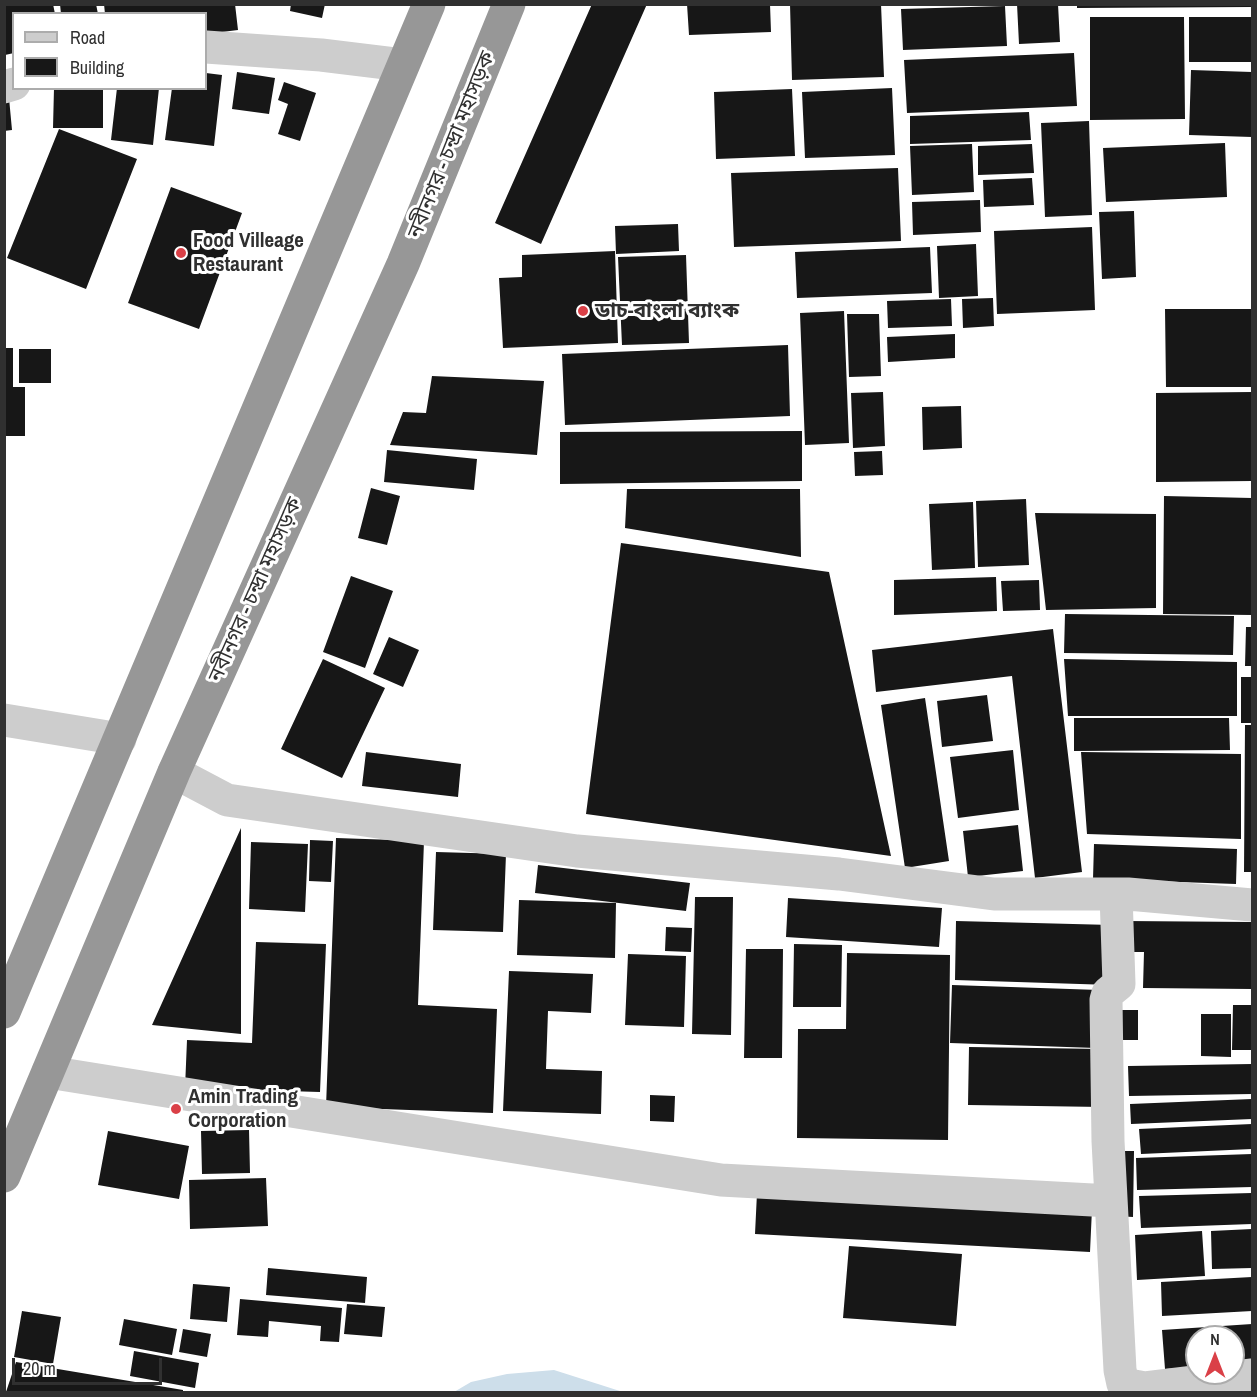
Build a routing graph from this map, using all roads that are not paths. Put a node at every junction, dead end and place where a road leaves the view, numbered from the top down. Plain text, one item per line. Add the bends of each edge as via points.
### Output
1 (429, 4) edge
2 (509, 4) edge
3 (207, 47) edge
4 (404, 65) junction
5 (4, 720) edge
6 (120, 739) junction
7 (174, 772) junction
8 (1116, 894) junction
9 (1252, 905) edge
10 (4, 1012) edge
11 (48, 1072) junction
12 (4, 1176) edge
13 (1111, 1201) junction
14 (1252, 1375) edge

1 - 4 highway
2 - 7 highway, নবীনগর - চন্দ্রা মহাসড়ক via 404,264
3 - 4 street
4 - 6 highway
5 - 6 street
6 - 10 highway
7 - 8 street via 226,800 577,851 839,874 994,894
7 - 11 highway, নবীনগর - চন্দ্রা মহাসড়ক
8 - 9 street
8 - 13 street via 1119,984 1106,1000
11 - 12 highway, নবীনগর - চন্দ্রা মহাসড়ক
11 - 13 street via 721,1180
13 - 14 street via 1123,1384 1144,1388

